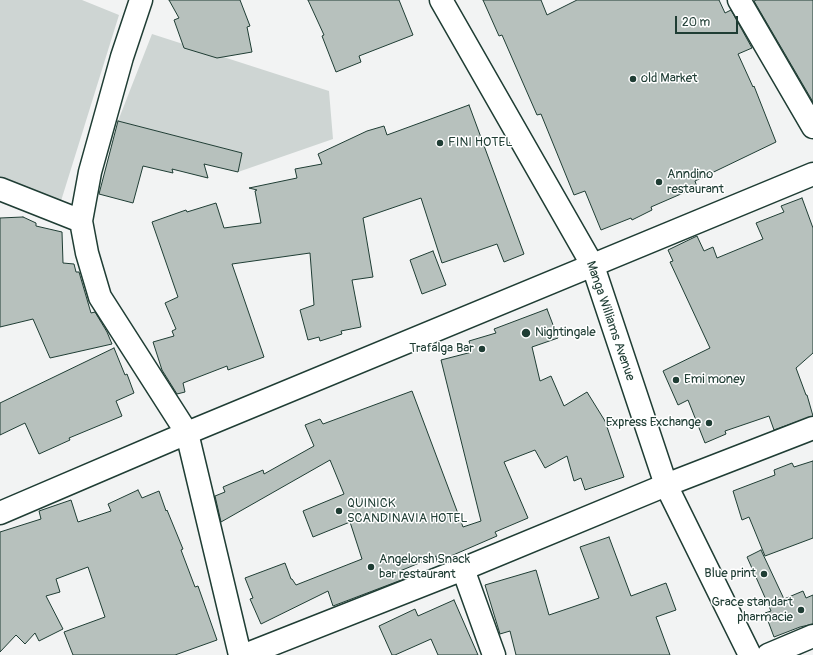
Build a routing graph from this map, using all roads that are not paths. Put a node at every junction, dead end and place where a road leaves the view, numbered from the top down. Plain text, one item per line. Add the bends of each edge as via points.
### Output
1 (141, 0) edge
2 (441, 0) edge
3 (739, 0) edge
4 (813, 127) edge
5 (813, 174) edge
6 (0, 190) edge
7 (81, 221) junction
8 (593, 266) junction
9 (813, 428) edge
10 (187, 433) junction
11 (666, 485) junction
12 (0, 513) edge
13 (463, 569) junction
14 (813, 636) edge
15 (240, 655) edge
16 (245, 655) edge
17 (494, 655) edge
18 (750, 655) edge
19 (768, 655) edge

1 - 7 street via 122,57 90,172
2 - 8 street, Manga Williams Avenue
3 - 4 street
5 - 8 street
6 - 7 street
7 - 10 street via 100,297
8 - 10 street
8 - 11 street, Manga Williams Avenue
9 - 11 street
10 - 12 street
10 - 15 street
11 - 13 street
11 - 18 street, Manga Williams Avenue
13 - 16 street
13 - 17 street
14 - 19 street

